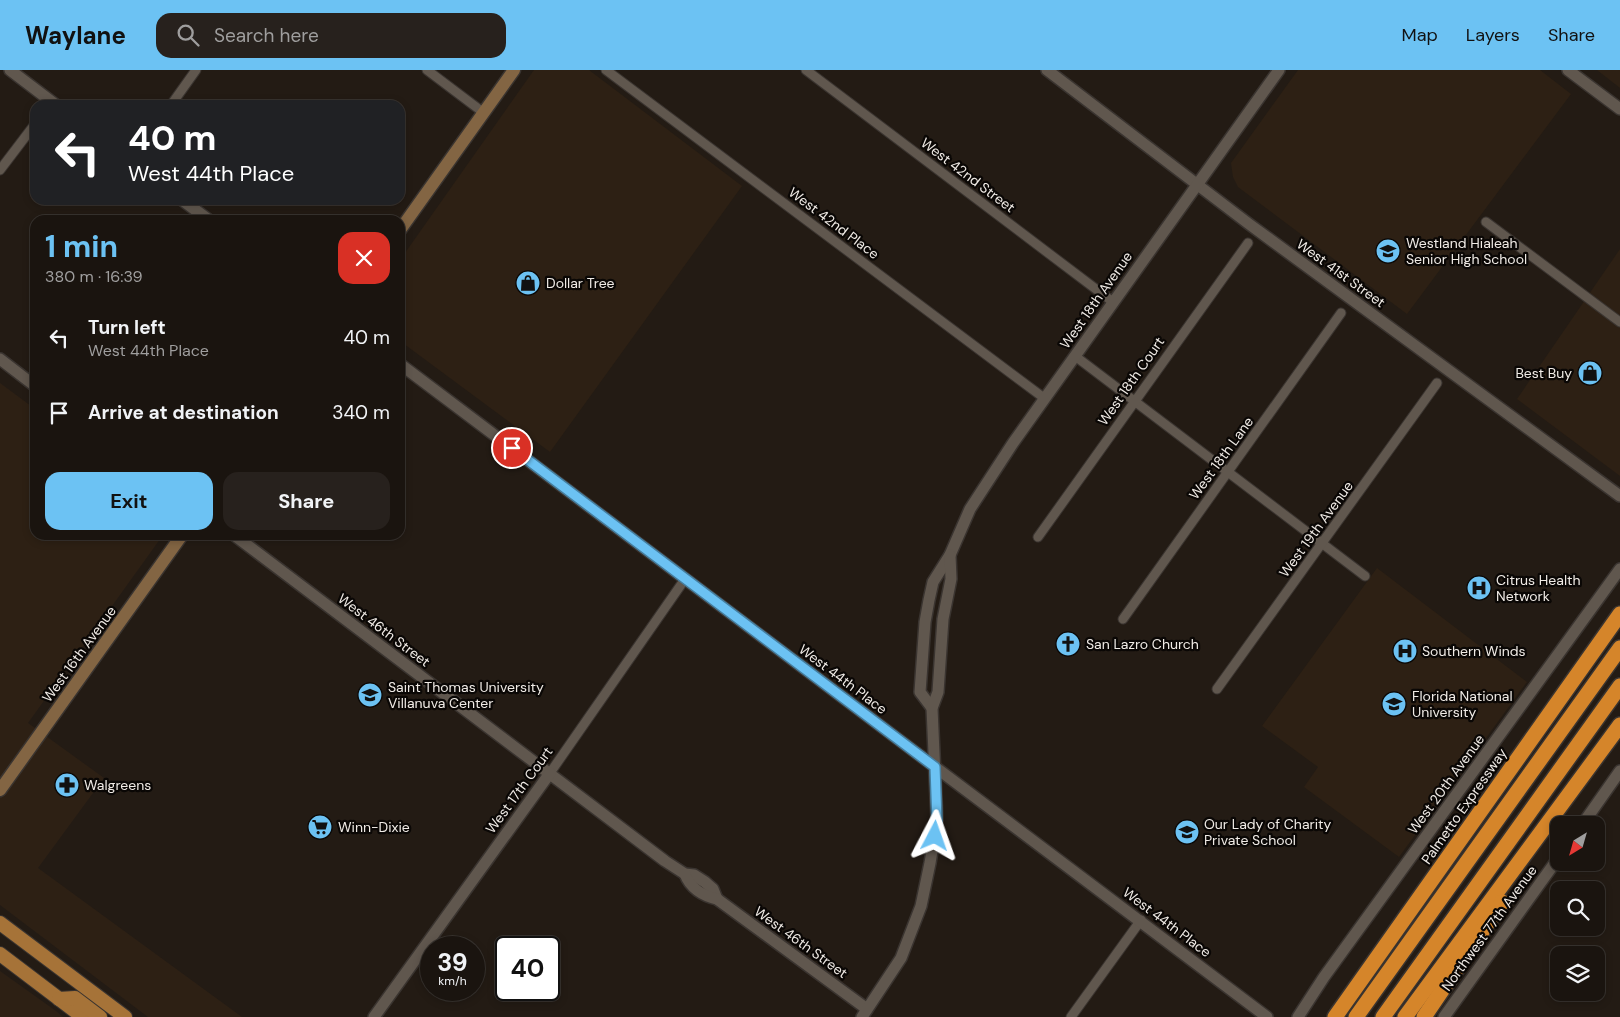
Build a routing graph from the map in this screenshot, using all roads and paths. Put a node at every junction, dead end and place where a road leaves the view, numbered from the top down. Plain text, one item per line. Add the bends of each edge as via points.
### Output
1 (10, 70) edge
2 (196, 70) edge
3 (427, 70) edge
4 (514, 70) edge
5 (606, 70) edge
6 (806, 70) edge
7 (1046, 70) edge
8 (1568, 70) edge
9 (1276, 71) edge
10 (47, 100) edge
11 (175, 100) edge
12 (1620, 109) edge
13 (484, 113) junction
14 (30, 131) edge
15 (0, 170) edge
16 (1198, 184) junction
17 (189, 205) edge
18 (202, 215) edge
19 (1486, 222) dead end
20 (405, 223) edge
21 (1248, 243) dead end
22 (1113, 302) junction
23 (1341, 313) dead end
24 (1620, 322) edge
25 (1075, 356) junction
26 (0, 360) edge
27 (405, 368) edge
28 (30, 382) edge
29 (1437, 384) dead end
30 (1044, 398) junction
31 (1136, 401) junction
32 (1228, 472) junction
33 (1620, 496) edge
34 (1038, 537) dead end
35 (178, 540) edge
36 (241, 540) edge
37 (1323, 543) junction
38 (950, 555) junction
39 (1620, 569) edge
40 (1365, 576) dead end
41 (685, 579) junction
42 (1620, 614) edge
43 (1123, 619) dead end
44 (1620, 648) edge
45 (1620, 686) edge
46 (1217, 689) dead end
47 (932, 708) junction
48 (1620, 725) edge
49 (1600, 753) junction
50 (935, 767) junction
51 (1620, 771) edge
52 (550, 773) junction
53 (0, 790) edge
54 (1588, 816) edge
55 (1550, 870) edge
56 (1141, 920) junction
57 (0, 923) edge
58 (0, 954) edge
59 (59, 999) junction
60 (865, 1013) edge
61 (83, 1017) edge
62 (100, 1017) edge
63 (124, 1017) edge
64 (374, 1017) edge
65 (1072, 1017) edge
66 (1267, 1017) edge
67 (1298, 1017) edge
68 (1335, 1017) edge
69 (1356, 1017) edge
70 (1383, 1017) edge
71 (1405, 1017) edge
72 (1424, 1017) edge
73 (1444, 1017) edge

1 - 10 street
2 - 11 street
3 - 13 street
4 - 13 main road
5 - 30 street, West 42nd Place
6 - 22 street, West 42nd Street
7 - 16 street, West 41st Street
8 - 12 street
9 - 16 street, West 18th Avenue
13 - 20 main road
14 - 15 street
16 - 22 street, West 18th Avenue
16 - 33 street, West 41st Street
17 - 18 street
19 - 24 street
21 - 31 street, West 18th Court
22 - 25 street, West 18th Avenue
23 - 32 street, West 18th Lane
25 - 30 street, West 18th Avenue
25 - 31 street
26 - 28 street
27 - 41 street, West 44th Place
29 - 37 street, West 19th Avenue
30 - 38 street, West 18th Avenue via 970,509
31 - 32 street
31 - 34 street, West 18th Court
32 - 37 street
32 - 43 street, West 18th Lane
35 - 53 main road, West 16th Avenue
36 - 52 street, West 46th Street
37 - 40 street
37 - 46 street, West 19th Avenue
38 - 47 street, West 18th Avenue via 951,579 943,619 938,692
38 - 47 street, West 18th Avenue via 933,582 925,622 920,692
39 - 67 street, West 20th Avenue
41 - 50 street, West 44th Place
41 - 52 street, West 17th Court
42 - 68 highway, Palmetto Expressway
44 - 69 highway
45 - 70 highway
47 - 50 street, West 18th Avenue
48 - 49 highway
49 - 71 highway
49 - 72 highway
50 - 56 street, West 44th Place
50 - 60 street via 937,821 921,906 901,958
51 - 54 street
52 - 60 street, West 46th Street via 685,874 688,883 707,897 717,899
52 - 64 street, West 17th Court
55 - 73 street, Northwest 77th Avenue
56 - 65 street
56 - 66 street, West 44th Place
57 - 63 main road
58 - 59 main road
59 - 61 main road
59 - 62 main road via 74,998

